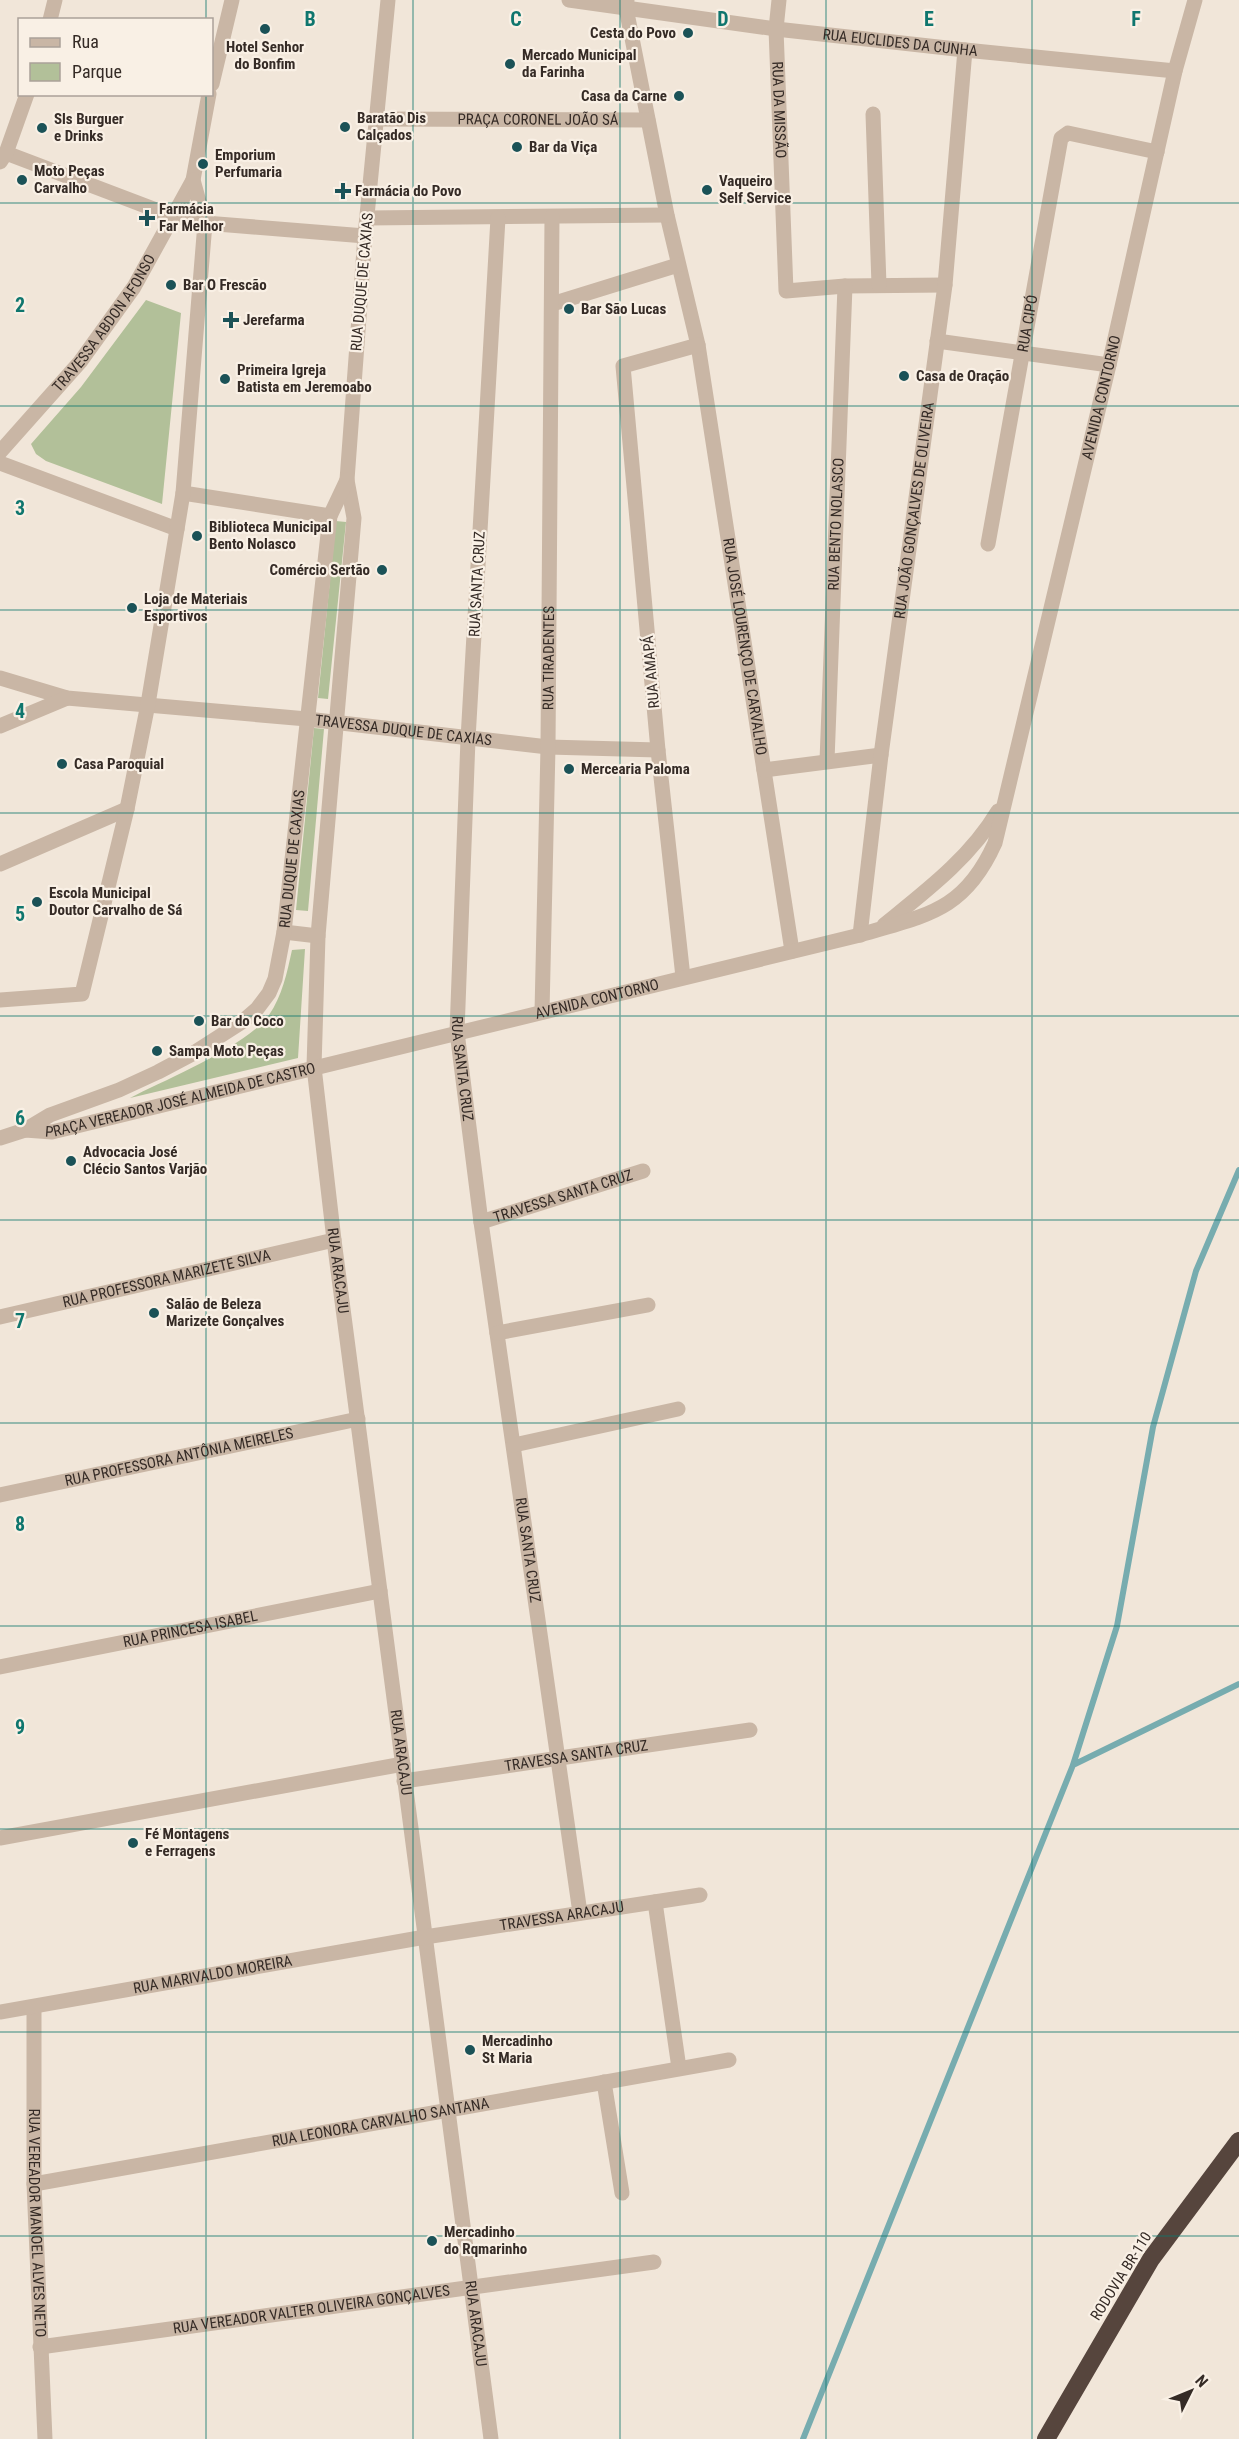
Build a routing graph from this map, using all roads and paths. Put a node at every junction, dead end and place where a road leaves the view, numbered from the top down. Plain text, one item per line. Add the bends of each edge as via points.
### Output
1 (55, 0) edge
2 (232, 0) edge
3 (388, 0) edge
4 (569, 0) edge
5 (779, 0) edge
6 (1195, 0) edge
7 (627, 4) edge
8 (50, 18) edge
9 (776, 29) junction
10 (965, 50) junction
11 (1175, 71) junction
12 (213, 80) edge
13 (26, 96) edge
14 (209, 96) edge
15 (873, 114) dead end
16 (376, 119) junction
17 (648, 120) junction
18 (1156, 152) junction
19 (3, 157) edge
20 (193, 180) junction
21 (667, 215) junction
22 (172, 216) junction
23 (552, 217) junction
24 (367, 218) junction
25 (498, 218) junction
26 (205, 223) junction
27 (365, 236) junction
28 (678, 265) junction
29 (879, 285) junction
30 (945, 285) junction
31 (845, 286) junction
32 (552, 304) junction
33 (937, 341) junction
34 (698, 345) junction
35 (1022, 354) junction
36 (1109, 365) junction
37 (0, 452) edge
38 (0, 463) edge
39 (347, 480) junction
40 (183, 493) junction
41 (330, 516) junction
42 (177, 529) junction
43 (988, 544) dead end
44 (0, 678) edge
45 (67, 698) junction
46 (148, 704) junction
47 (307, 719) junction
48 (337, 722) junction
49 (0, 726) edge
50 (468, 739) junction
51 (548, 747) junction
52 (658, 750) junction
53 (881, 755) junction
54 (827, 761) junction
55 (764, 770) junction
56 (1007, 796) junction
57 (127, 809) junction
58 (0, 864) edge
59 (880, 929) junction
60 (284, 932) junction
61 (860, 935) junction
62 (318, 936) junction
63 (792, 951) junction
64 (683, 977) junction
65 (0, 1000) edge
66 (542, 1012) junction
67 (457, 1032) junction
68 (314, 1067) junction
69 (25, 1130) junction
70 (0, 1138) edge
71 (643, 1171) dead end
72 (481, 1222) junction
73 (334, 1240) junction
74 (648, 1305) dead end
75 (0, 1317) edge
76 (497, 1333) junction
77 (678, 1409) dead end
78 (358, 1419) junction
79 (514, 1445) junction
80 (0, 1495) edge
81 (380, 1591) junction
82 (0, 1667) edge
83 (750, 1730) dead end
84 (556, 1758) junction
85 (403, 1764) junction
86 (404, 1781) junction
87 (0, 1838) edge
88 (700, 1895) dead end
89 (655, 1902) junction
90 (580, 1913) junction
91 (424, 1937) junction
92 (34, 2007) junction
93 (0, 2012) edge
94 (729, 2060) dead end
95 (679, 2068) junction
96 (604, 2082) junction
97 (447, 2109) junction
98 (1239, 2141) edge
99 (34, 2184) junction
100 (622, 2193) dead end
101 (654, 2262) dead end
102 (471, 2289) junction
103 (40, 2347) junction
104 (45, 2439) edge
105 (491, 2439) edge
106 (1046, 2439) edge

1 - 8 street
2 - 12 street
3 - 16 street
4 - 7 street
5 - 9 street, RUA DA MISSÃO
6 - 11 street, AVENIDA CONTORNO
7 - 9 street, RUA EUCLIDES DA CUNHA
7 - 17 street
9 - 10 street, RUA EUCLIDES DA CUNHA
9 - 31 street, RUA DA MISSÃO via 786,291
10 - 11 street, RUA EUCLIDES DA CUNHA
10 - 30 street, RUA JOÃO GONÇALVES DE OLIVEIRA
11 - 18 street, AVENIDA CONTORNO
13 - 19 street
14 - 20 street
15 - 29 street
16 - 17 street, PRAÇA CORONEL JOÃO SÁ
16 - 24 street, RUA DUQUE DE CAXIAS
17 - 21 street, RUA JOSÉ LOURENÇO DE CARVALHO
18 - 35 street, RUA CIPÓ via 1068,133 1061,138
18 - 36 street, AVENIDA CONTORNO
19 - 22 street
20 - 22 street, TRAVESSA ABDON AFONSO
20 - 26 street
21 - 23 street
21 - 28 street, RUA JOSÉ LOURENÇO DE CARVALHO
22 - 26 street
22 - 37 street, TRAVESSA ABDON AFONSO via 134,287 109,323 80,362
23 - 25 street
23 - 32 street, RUA TIRADENTES
24 - 25 street
24 - 27 street, RUA DUQUE DE CAXIAS
25 - 50 street, RUA SANTA CRUZ
26 - 27 street
26 - 40 street
27 - 39 street, RUA DUQUE DE CAXIAS
28 - 32 street
28 - 34 street, RUA JOSÉ LOURENÇO DE CARVALHO
29 - 30 street
29 - 31 street
30 - 33 street, RUA JOÃO GONÇALVES DE OLIVEIRA
31 - 54 street, RUA BENTO NOLASCO
32 - 51 street, RUA TIRADENTES
33 - 35 street
33 - 53 street, RUA JOÃO GONÇALVES DE OLIVEIRA
34 - 52 street, RUA AMAPÁ via 623,366
34 - 55 street, RUA JOSÉ LOURENÇO DE CARVALHO
35 - 36 street
35 - 43 street, RUA CIPÓ
36 - 56 street, AVENIDA CONTORNO
38 - 42 street
39 - 41 street, RUA DUQUE DE CAXIAS
39 - 48 street, RUA DUQUE DE CAXIAS via 354,518
40 - 41 street
40 - 42 street
41 - 47 street, RUA DUQUE DE CAXIAS
42 - 46 street
44 - 45 street
45 - 46 street, TRAVESSA DUQUE DE CAXIAS
45 - 49 street
46 - 47 street, TRAVESSA DUQUE DE CAXIAS
46 - 57 street
47 - 48 street, TRAVESSA DUQUE DE CAXIAS
47 - 60 street, RUA DUQUE DE CAXIAS
48 - 50 street, TRAVESSA DUQUE DE CAXIAS
48 - 62 street, RUA DUQUE DE CAXIAS
50 - 51 street, TRAVESSA DUQUE DE CAXIAS
50 - 67 street, RUA SANTA CRUZ
51 - 52 street, TRAVESSA DUQUE DE CAXIAS
51 - 66 street, RUA TIRADENTES
52 - 64 street, RUA AMAPÁ
53 - 54 street
53 - 61 street, RUA JOÃO GONÇALVES DE OLIVEIRA
54 - 55 street
55 - 63 street, RUA JOSÉ LOURENÇO DE CARVALHO
56 - 59 street, AVENIDA CONTORNO via 984,834 950,871
56 - 59 street, AVENIDA CONTORNO via 995,843 970,886 917,920
57 - 58 street
57 - 65 street via 82,994
59 - 61 street, AVENIDA CONTORNO
60 - 62 street, RUA DUQUE DE CAXIAS
60 - 69 street, PRAÇA VEREADOR JOSÉ ALMEIDA DE CASTRO via 269,993 242,1022 158,1072 50,1115
61 - 63 street, AVENIDA CONTORNO
62 - 68 street, PRAÇA VEREADOR JOSÉ ALMEIDA DE CASTRO
63 - 64 street, AVENIDA CONTORNO
64 - 66 street, AVENIDA CONTORNO
66 - 67 street, AVENIDA CONTORNO
67 - 68 street, AVENIDA CONTORNO
67 - 72 street, RUA SANTA CRUZ
68 - 69 street, PRAÇA VEREADOR JOSÉ ALMEIDA DE CASTRO via 52,1132
68 - 73 street, RUA ARACAJU
69 - 70 street, PRAÇA VEREADOR JOSÉ ALMEIDA DE CASTRO
71 - 72 street, TRAVESSA SANTA CRUZ
72 - 76 street, RUA SANTA CRUZ
73 - 75 street, RUA PROFESSORA MARIZETE SILVA
73 - 78 street, RUA ARACAJU
74 - 76 street
76 - 79 street, RUA SANTA CRUZ
77 - 79 street
78 - 80 street, RUA PROFESSORA ANTÔNIA MEIRELES
78 - 81 street, RUA ARACAJU
79 - 84 street, RUA SANTA CRUZ
81 - 82 street, RUA PRINCESA ISABEL
81 - 85 street, RUA ARACAJU
83 - 84 street, TRAVESSA SANTA CRUZ
84 - 86 street, TRAVESSA SANTA CRUZ
84 - 90 street, RUA SANTA CRUZ
85 - 86 street, RUA ARACAJU
85 - 87 street
86 - 91 street, RUA ARACAJU
88 - 89 street, TRAVESSA ARACAJU
89 - 90 street, TRAVESSA ARACAJU
89 - 95 street
90 - 91 street, TRAVESSA ARACAJU
91 - 92 street, RUA MARIVALDO MOREIRA
91 - 97 street, RUA ARACAJU
92 - 93 street, RUA MARIVALDO MOREIRA
92 - 99 street, RUA VEREADOR MANOEL ALVES NETO
94 - 95 street, RUA LEONORA CARVALHO SANTANA
95 - 96 street, RUA LEONORA CARVALHO SANTANA
96 - 97 street, RUA LEONORA CARVALHO SANTANA
96 - 100 street
97 - 99 street, RUA LEONORA CARVALHO SANTANA
97 - 102 street, RUA ARACAJU
98 - 106 highway, RODOVIA BR-110 via 1151,2259
99 - 103 street, RUA VEREADOR MANOEL ALVES NETO
101 - 102 street, RUA VEREADOR VALTER OLIVEIRA GONÇALVES
102 - 103 street, RUA VEREADOR VALTER OLIVEIRA GONÇALVES
102 - 105 street, RUA ARACAJU
103 - 104 street, RUA VEREADOR MANOEL ALVES NETO

